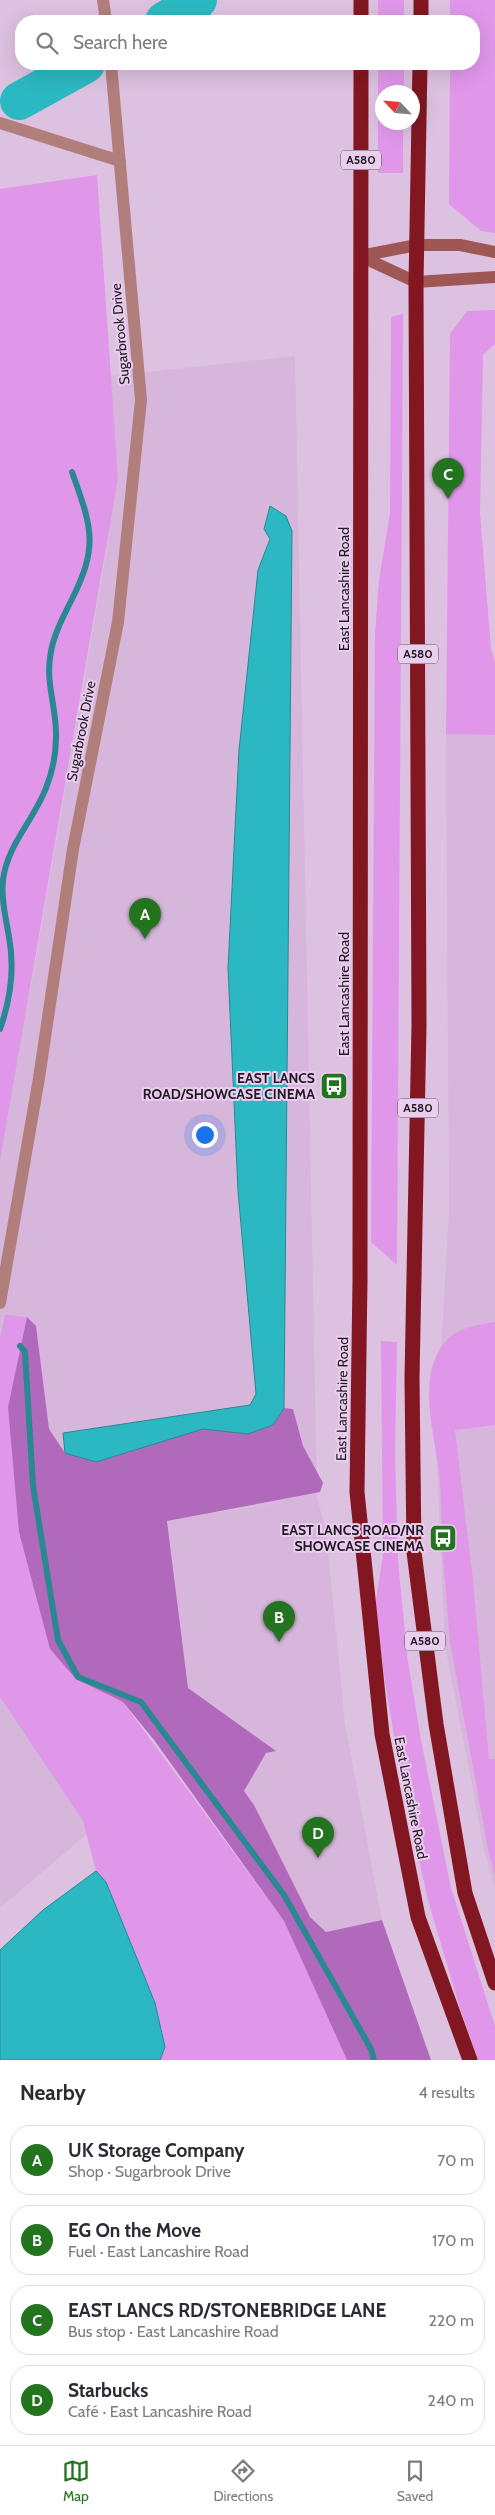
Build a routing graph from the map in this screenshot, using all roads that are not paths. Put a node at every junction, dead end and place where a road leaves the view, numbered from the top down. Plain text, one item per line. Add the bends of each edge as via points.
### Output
1 (103, 0) edge
2 (361, 0) edge
3 (422, 0) edge
4 (105, 15) edge
5 (361, 15) edge
6 (421, 15) edge
7 (112, 70) edge
8 (361, 70) edge
9 (420, 70) edge
10 (0, 123) edge
11 (120, 161) junction
12 (416, 245) junction
13 (495, 252) edge
14 (360, 256) junction
15 (495, 277) edge
16 (416, 282) junction
17 (0, 1303) edge
18 (495, 1983) edge
19 (470, 2060) edge

1 - 4 street
2 - 5 highway
3 - 6 highway
7 - 11 street, Sugarbrook Drive
8 - 14 highway, East Lancashire Road / A580
9 - 12 highway, A580
10 - 11 street
11 - 17 street, Sugarbrook Drive via 140,400 118,622 73,849
12 - 13 street via 460,245
12 - 14 street
12 - 16 highway, A580
14 - 16 street
14 - 19 highway, East Lancashire Road / A580 via 360,1280 356,1492 382,1734 418,1917
15 - 16 street
16 - 18 highway, A580 via 419,1025 412,1378 414,1552 436,1724 465,1893

